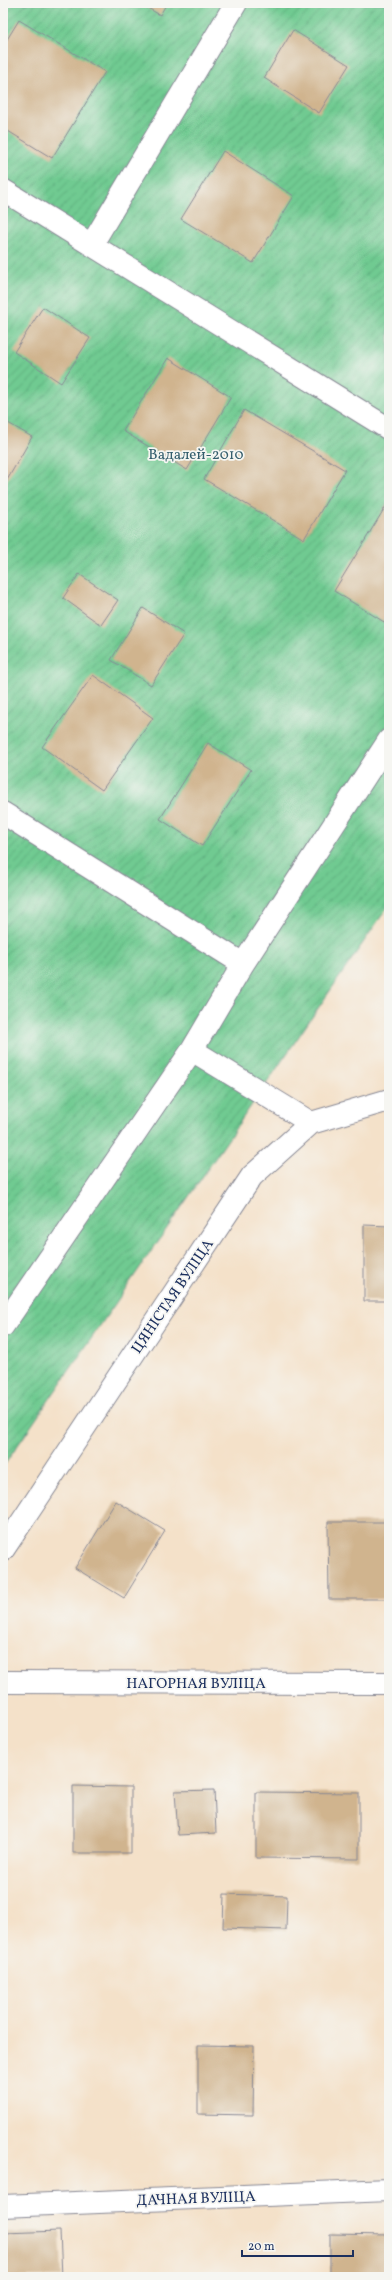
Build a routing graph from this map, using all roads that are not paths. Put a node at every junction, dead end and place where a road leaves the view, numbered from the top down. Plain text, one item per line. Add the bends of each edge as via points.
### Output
1 (236, 3) edge
2 (3, 190) edge
3 (92, 244) junction
4 (389, 429) edge
5 (389, 740) edge
6 (3, 813) edge
7 (244, 964) junction
8 (192, 1050) junction
9 (389, 1100) edge
10 (311, 1123) junction
11 (3, 1326) edge
12 (3, 1550) edge
13 (3, 1682) edge
14 (389, 1683) edge
15 (389, 2190) edge
16 (3, 2206) edge

1 - 3 street
2 - 3 street
3 - 4 street
5 - 7 street
6 - 7 street
7 - 8 street
8 - 10 street
8 - 11 street
9 - 10 street, ЦЯНІСТАЯ ВУЛІЦА
10 - 12 street, ЦЯНІСТАЯ ВУЛІЦА via 252,1176
13 - 14 street, НАГОРНАЯ ВУЛІЦА
15 - 16 street, ДАЧНАЯ ВУЛІЦА

